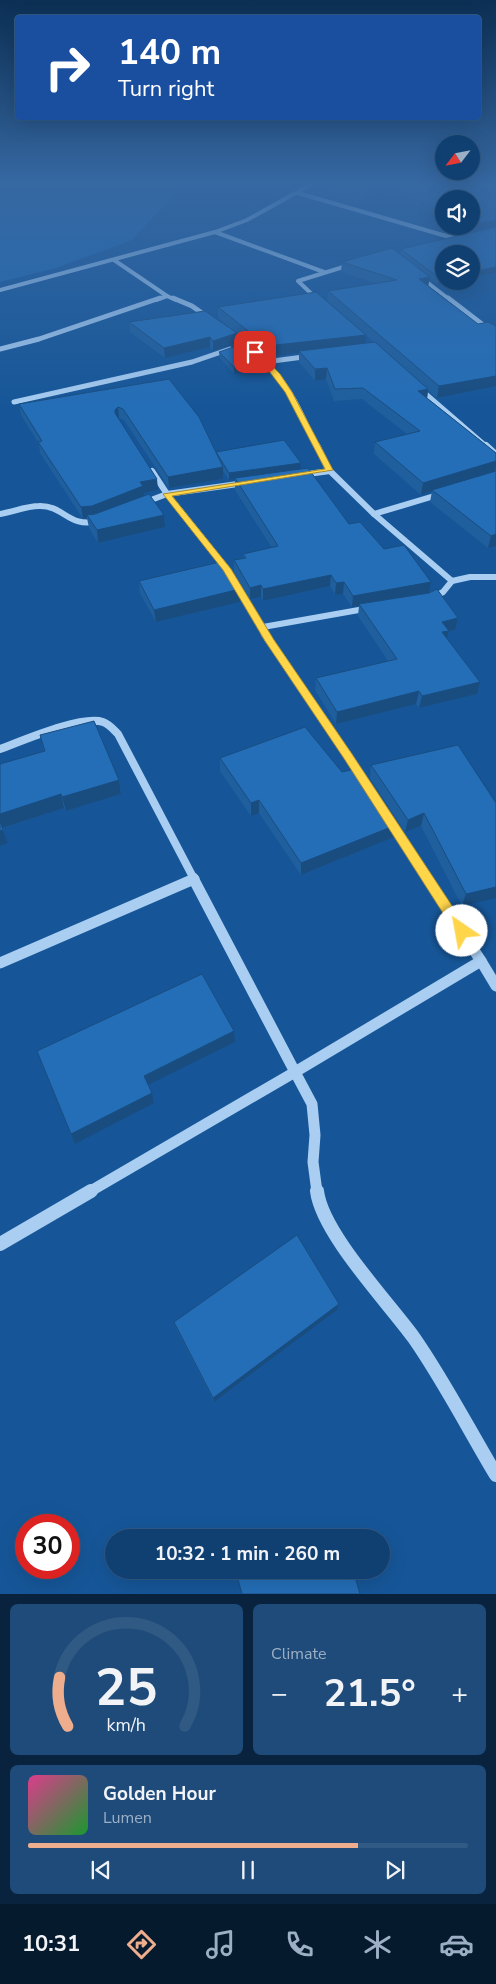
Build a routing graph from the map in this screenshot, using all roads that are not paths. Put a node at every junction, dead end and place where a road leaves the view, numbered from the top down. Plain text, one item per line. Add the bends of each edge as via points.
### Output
1 (290, 259) edge
2 (114, 260) joint
3 (361, 262) edge
4 (324, 272) junction
5 (414, 272) edge
6 (0, 290) edge
7 (167, 296) junction
8 (321, 303) edge
9 (215, 322) edge
10 (223, 328) edge
11 (496, 335) edge
12 (245, 345) junction
13 (0, 349) edge
14 (314, 356) edge
15 (265, 362) junction
16 (416, 386) edge
17 (14, 402) dead end
18 (496, 454) edge
19 (146, 462) edge
20 (330, 470) junction
21 (291, 476) edge
22 (253, 482) edge
23 (449, 491) edge
24 (167, 494) junction
25 (140, 505) edge
26 (0, 514) edge
27 (374, 514) junction
28 (104, 518) edge
29 (496, 577) edge
30 (452, 581) junction
31 (426, 600) edge
32 (383, 606) edge
33 (263, 627) junction
34 (0, 749) edge
35 (369, 789) edge
36 (385, 813) edge
37 (194, 879) junction
38 (481, 961) junction
39 (0, 963) edge
40 (496, 986) edge
41 (295, 1072) junction
42 (0, 1244) edge
43 (496, 1475) edge

1 - 4 street
2 - 6 street
2 - 7 street
3 - 4 street
4 - 8 street via 298,281
5 - 11 street
7 - 9 street via 192,306
7 - 13 street
10 - 12 street
12 - 15 street
12 - 17 street via 192,362
14 - 15 street
15 - 20 street via 289,392
16 - 18 street
19 - 24 street
20 - 21 street
20 - 27 street
22 - 24 street
23 - 27 street
24 - 25 street
24 - 33 street via 227,569
26 - 28 street via 40,506 61,511 67,520 80,524
27 - 30 street
29 - 30 street
30 - 31 street via 443,592
32 - 33 street
33 - 35 street via 269,641
34 - 37 street via 82,722 99,721 109,725 118,734
36 - 38 street
37 - 39 street
37 - 41 street
38 - 40 street
38 - 41 street
41 - 42 street
41 - 43 street via 312,1104 315,1135 312,1162 318,1200 336,1236 415,1340

